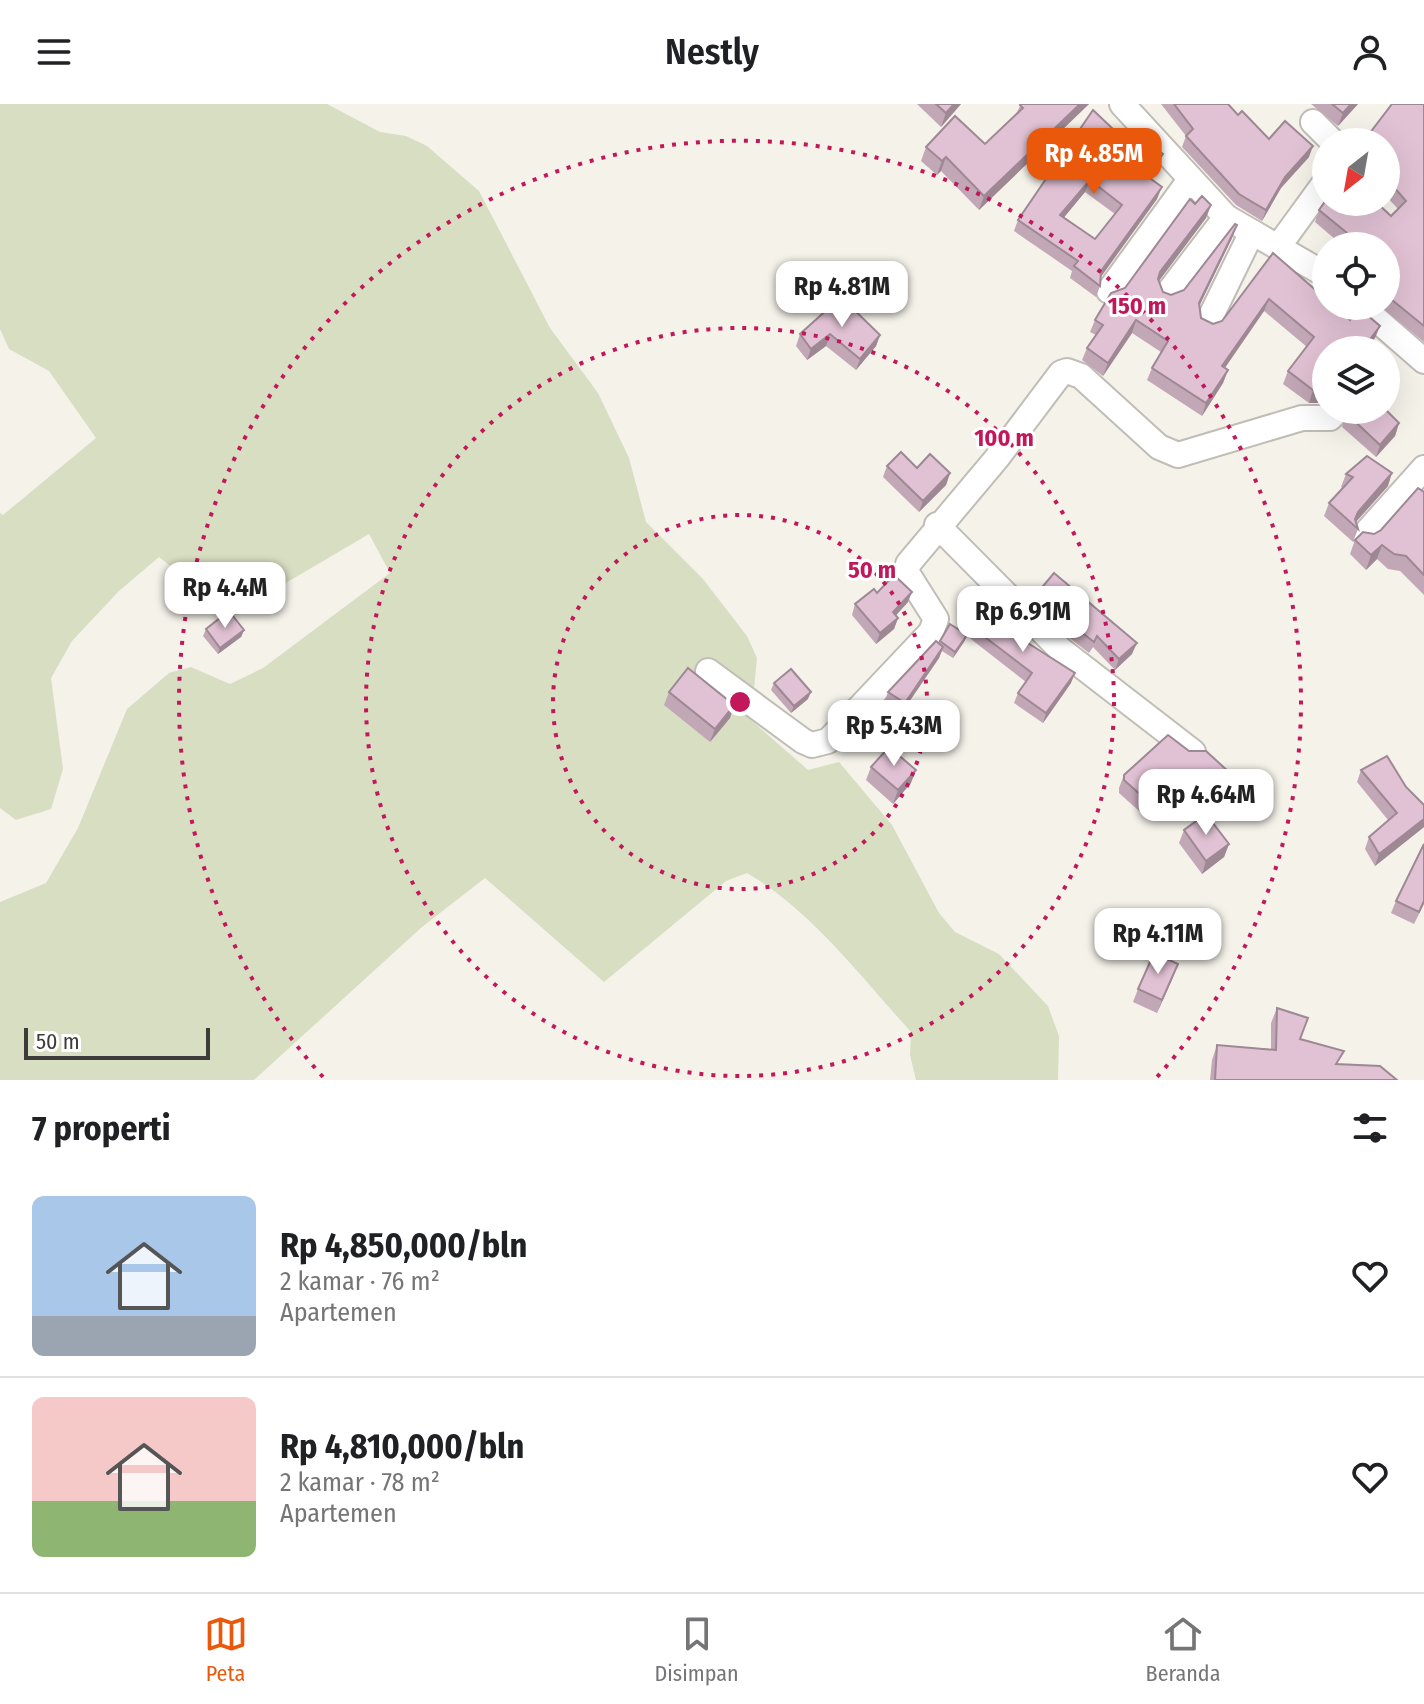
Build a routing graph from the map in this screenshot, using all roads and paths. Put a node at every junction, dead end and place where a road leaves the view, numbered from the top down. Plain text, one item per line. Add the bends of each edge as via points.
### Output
1 (1122, 104) edge
2 (1313, 122) dead end
3 (1319, 128) edge
4 (1189, 181) junction
5 (1312, 200) edge
6 (1226, 217) junction
7 (1252, 232) junction
8 (1278, 247) junction
9 (1312, 267) edge
10 (1109, 291) edge
11 (1168, 293) edge
12 (1372, 320) edge
13 (1208, 322) edge
14 (1384, 336) edge
15 (1400, 351) edge
16 (1424, 361) edge
17 (1312, 418) edge
18 (1424, 468) edge
19 (937, 525) junction
20 (1365, 534) edge
21 (708, 671) dead end
22 (1193, 752) edge

1 - 4 street
2 - 3 street
4 - 6 street
4 - 10 street
5 - 8 street
6 - 7 street
6 - 11 street
7 - 8 street
7 - 13 street
8 - 9 street
12 - 14 street
15 - 16 street
17 - 19 street via 1178,455 1159,447 1081,376 1067,371 1054,377 997,458
18 - 20 street
19 - 21 street via 913,554 907,573 935,625 828,741 803,741
19 - 22 street via 1061,650

